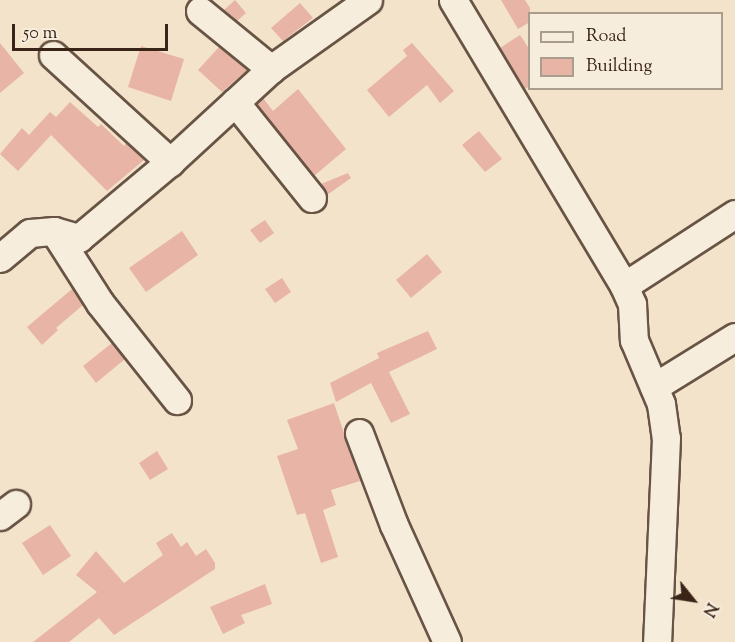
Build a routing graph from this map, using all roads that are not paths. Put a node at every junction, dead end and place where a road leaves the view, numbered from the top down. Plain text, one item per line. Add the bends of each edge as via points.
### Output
1 (368, 0) edge
2 (453, 0) edge
3 (200, 12) dead end
4 (53, 55) dead end
5 (270, 69) junction
6 (236, 102) junction
7 (170, 162) junction
8 (312, 198) dead end
9 (735, 214) edge
10 (54, 231) junction
11 (0, 258) edge
12 (624, 286) junction
13 (735, 337) edge
14 (654, 387) junction
15 (177, 400) dead end
16 (359, 432) dead end
17 (447, 642) edge
18 (657, 642) edge

1 - 5 street
2 - 12 street
3 - 5 street
4 - 7 street
5 - 6 street
6 - 7 street
6 - 8 street
7 - 10 street via 79,238
9 - 12 street
10 - 11 street via 30,233
10 - 15 street via 100,303
12 - 14 street via 632,304 634,340
13 - 14 street
14 - 18 street via 666,438
16 - 17 street via 394,525

